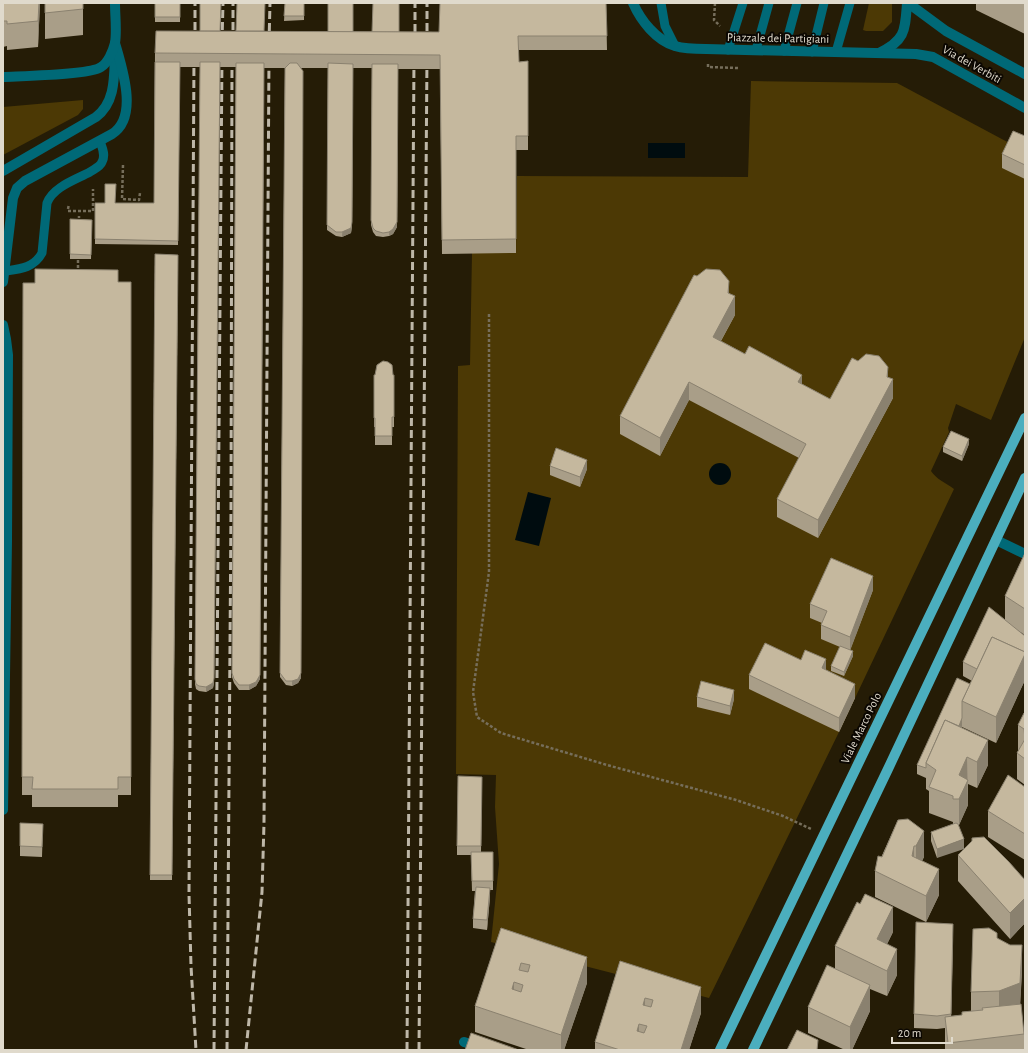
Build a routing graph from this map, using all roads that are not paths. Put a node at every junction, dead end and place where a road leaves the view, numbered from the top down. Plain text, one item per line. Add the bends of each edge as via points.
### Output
1 (115, 3) edge
2 (633, 3) edge
3 (661, 3) edge
4 (743, 3) edge
5 (769, 3) edge
6 (797, 3) edge
7 (824, 3) edge
8 (850, 3) edge
9 (907, 3) edge
10 (115, 43) junction
11 (675, 46) junction
12 (728, 50) junction
13 (756, 50) junction
14 (784, 51) junction
15 (812, 52) junction
16 (836, 52) junction
17 (879, 53) junction
18 (1025, 74) edge
19 (3, 77) edge
20 (1025, 108) edge
21 (100, 141) junction
22 (3, 171) edge
23 (5, 271) junction
24 (3, 282) edge
25 (3, 325) edge
26 (1025, 418) edge
27 (1025, 478) edge
28 (996, 540) junction
29 (1025, 554) edge
30 (3, 810) edge
31 (464, 1042) dead end
32 (489, 1050) edge
33 (720, 1050) edge
34 (753, 1050) edge

1 - 10 street
2 - 11 street, Piazzale dei Partigiani via 654,33
3 - 11 lane via 665,26
4 - 12 lane
5 - 13 lane
6 - 14 lane
7 - 15 lane
8 - 16 lane
9 - 17 street via 903,35 896,43
9 - 18 street, Via dei Verbiti via 946,31
10 - 19 street via 108,61 95,70
10 - 21 street via 126,87 124,118 118,129
10 - 22 street via 113,88 103,111
11 - 12 street, Piazzale dei Partigiani
12 - 13 street, Piazzale dei Partigiani
13 - 14 street, Piazzale dei Partigiani
14 - 15 street, Piazzale dei Partigiani
15 - 16 street, Piazzale dei Partigiani
16 - 17 street, Piazzale dei Partigiani
17 - 20 street, Via dei Verbiti via 916,54 933,58
21 - 23 street via 25,181 17,188 12,203
21 - 23 lane via 104,155 100,165 52,194 49,199 42,253 39,258 28,267
23 - 24 street
25 - 30 street via 7,343 8,371
26 - 33 main road, Viale Marco Polo
27 - 28 main road
28 - 29 street
28 - 34 main road
31 - 32 street

